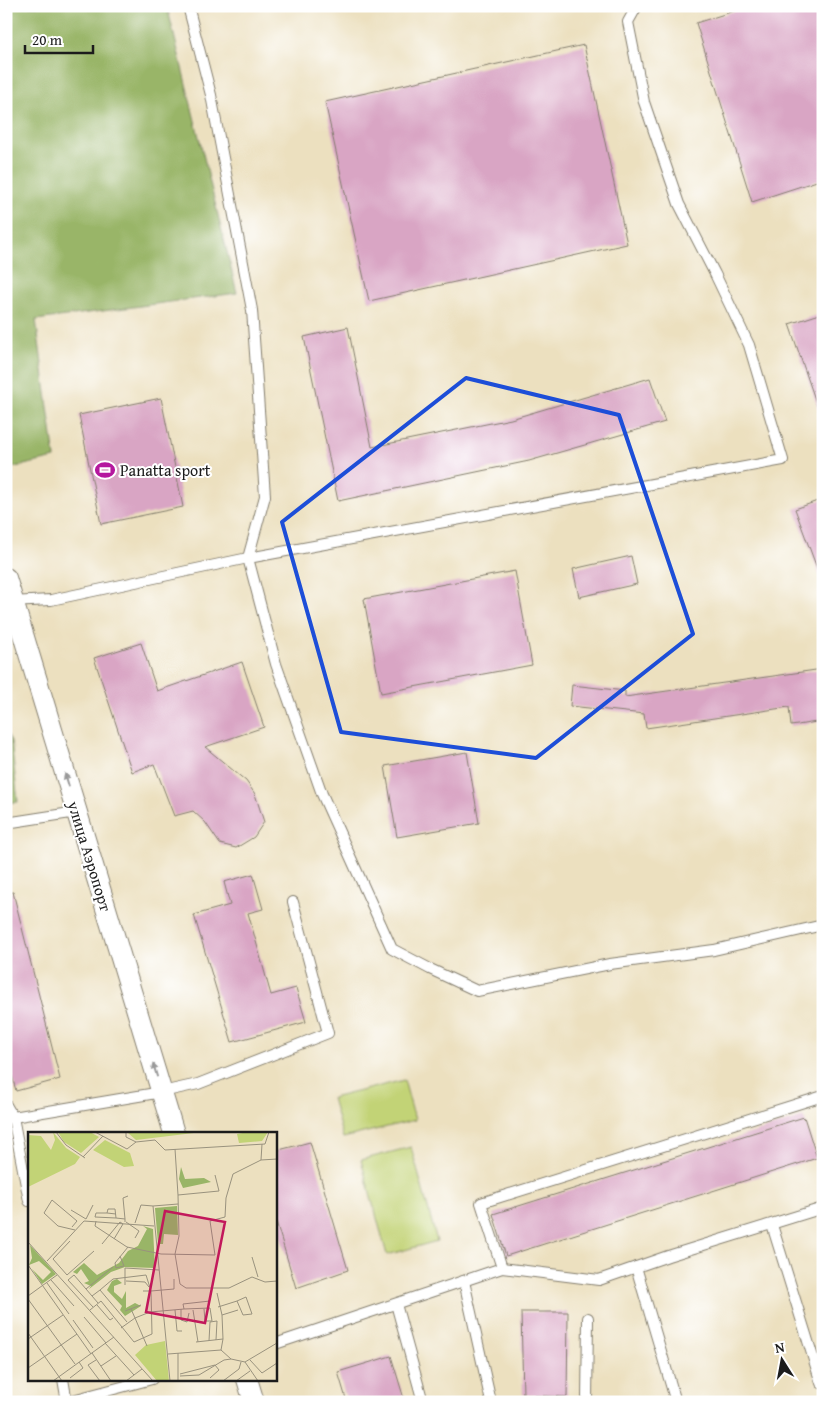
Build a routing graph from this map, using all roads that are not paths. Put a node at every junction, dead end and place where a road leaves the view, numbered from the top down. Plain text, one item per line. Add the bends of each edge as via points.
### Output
1 (188, 6) edge
2 (637, 6) edge
3 (248, 558) junction
4 (6, 578) edge
5 (10, 602) edge
6 (77, 812) junction
7 (6, 823) edge
8 (293, 902) dead end
9 (823, 925) edge
10 (162, 1092) junction
11 (823, 1096) edge
12 (6, 1105) edge
13 (9, 1118) edge
14 (174, 1132) edge
15 (28, 1197) edge
16 (823, 1208) edge
17 (772, 1224) junction
18 (636, 1267) junction
19 (502, 1268) junction
20 (464, 1281) junction
21 (396, 1304) junction
22 (588, 1318) dead end
23 (276, 1344) edge
24 (63, 1380) edge
25 (148, 1380) edge
26 (247, 1380) edge
27 (823, 1382) edge
28 (66, 1401) edge
29 (254, 1402) edge
30 (423, 1402) edge
31 (491, 1402) edge
32 (587, 1402) edge
33 (676, 1402) edge

1 - 3 lane via 211,95 252,310 265,496
2 - 3 lane via 628,22 644,102 678,204 749,345 783,460
3 - 5 lane via 51,600
3 - 9 lane via 276,664 322,794 392,949 477,991 610,964 714,950
4 - 5 street, улица Аэропорт
6 -> 5 street, улица Аэропорт
6 - 7 lane
10 -> 6 street, улица Аэропорт
8 - 10 lane via 328,1033 198,1084
10 - 13 lane
10 - 14 street, улица Аэропорт
11 - 19 lane via 481,1203
12 - 13 lane
13 - 15 lane
16 - 17 lane
17 - 18 lane
17 - 27 lane
18 - 19 lane via 599,1280
18 - 33 lane
19 - 20 lane
20 - 21 lane
20 - 31 lane
21 - 23 lane
21 - 30 lane
22 - 32 lane
24 - 28 lane
25 - 28 lane
26 - 29 street

